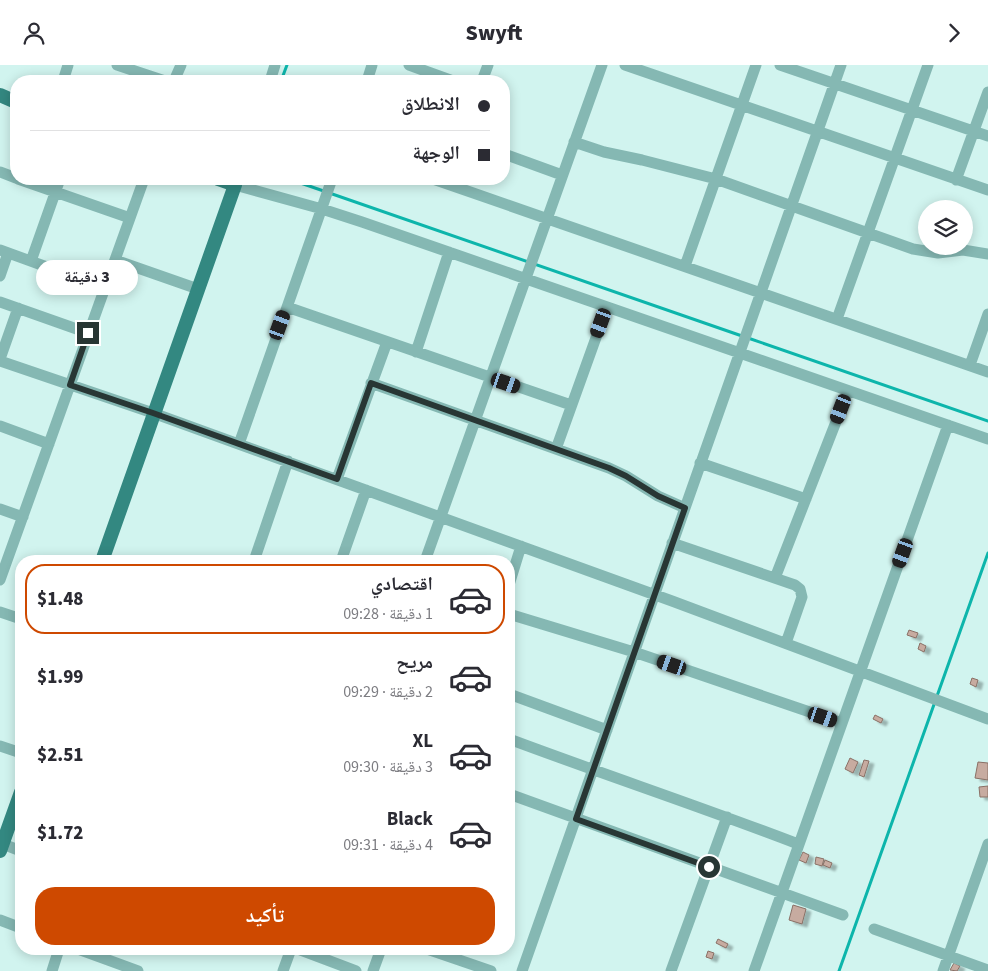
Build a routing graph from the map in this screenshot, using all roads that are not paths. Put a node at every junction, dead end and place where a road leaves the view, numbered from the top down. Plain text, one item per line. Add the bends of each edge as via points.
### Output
1 (117, 65) edge
2 (409, 65) edge
3 (602, 65) edge
4 (625, 65) edge
5 (756, 65) edge
6 (780, 65) edge
7 (841, 65) edge
8 (928, 65) edge
9 (147, 75) edge
10 (436, 75) edge
11 (834, 83) junction
12 (988, 92) edge
13 (742, 105) junction
14 (912, 110) junction
15 (818, 131) junction
16 (974, 131) junction
17 (988, 135) edge
18 (574, 142) junction
19 (510, 156) edge
20 (895, 158) junction
21 (562, 175) junction
22 (716, 179) junction
23 (956, 179) junction
24 (36, 185) edge
25 (58, 185) edge
26 (142, 185) edge
27 (235, 185) edge
28 (246, 185) edge
29 (330, 185) edge
30 (458, 185) edge
31 (988, 190) edge
32 (56, 192) junction
33 (791, 206) junction
34 (322, 209) junction
35 (130, 218) junction
36 (547, 218) junction
37 (868, 233) junction
38 (4, 252) edge
39 (449, 252) junction
40 (988, 254) edge
41 (114, 260) junction
42 (31, 261) junction
43 (685, 267) junction
44 (0, 276) edge
45 (525, 278) junction
46 (105, 288) junction
47 (198, 289) junction
48 (760, 293) junction
49 (0, 302) edge
50 (287, 307) junction
51 (606, 307) junction
52 (18, 308) junction
53 (988, 314) edge
54 (837, 319) junction
55 (88, 333) junction
56 (387, 341) junction
57 (416, 351) junction
58 (739, 353) junction
59 (0, 360) edge
60 (970, 365) junction
61 (988, 372) edge
62 (490, 377) junction
63 (371, 383) junction
64 (70, 385) junction
65 (848, 391) junction
66 (571, 405) junction
67 (153, 413) junction
68 (475, 419) junction
69 (0, 425) edge
70 (948, 425) junction
71 (988, 439) edge
72 (49, 444) junction
73 (239, 444) junction
74 (556, 449) junction
75 (288, 461) junction
76 (700, 463) junction
77 (337, 479) junction
78 (366, 490) junction
79 (806, 499) junction
80 (685, 508) junction
81 (0, 509) edge
82 (23, 517) junction
83 (441, 517) junction
84 (672, 543) junction
85 (521, 546) junction
86 (104, 555) edge
87 (256, 555) edge
88 (344, 555) edge
89 (428, 555) edge
90 (515, 566) edge
91 (775, 579) junction
92 (0, 580) edge
93 (654, 595) junction
94 (0, 612) edge
95 (515, 615) edge
96 (15, 617) edge
97 (786, 643) junction
98 (634, 652) junction
99 (860, 671) junction
100 (515, 696) edge
101 (988, 719) edge
102 (842, 723) junction
103 (607, 730) junction
104 (515, 741) edge
105 (0, 746) edge
106 (15, 751) edge
107 (593, 771) junction
108 (515, 796) edge
109 (15, 808) edge
110 (727, 817) junction
111 (576, 819) junction
112 (798, 844) junction
113 (988, 844) edge
114 (1, 846) edge
115 (15, 850) edge
116 (709, 867) junction
117 (782, 893) junction
118 (843, 915) dead end
119 (0, 920) edge
120 (15, 925) edge
121 (874, 929) dead end
122 (57, 955) edge
123 (94, 955) edge
124 (289, 955) edge
125 (314, 955) edge
126 (379, 955) edge
127 (444, 955) edge
128 (948, 955) junction
129 (988, 970) edge
130 (52, 971) edge
131 (138, 971) edge
132 (283, 971) edge
133 (356, 971) edge
134 (373, 971) edge
135 (491, 971) edge
136 (522, 971) edge
137 (670, 971) edge
138 (754, 971) edge
139 (943, 971) edge

1 - 9 street
2 - 10 street
3 - 18 street
4 - 13 street
5 - 13 street
6 - 11 street
7 - 11 street
8 - 14 street
11 - 14 street
11 - 15 street
12 - 16 street
13 - 15 street
13 - 22 street
14 - 16 street
14 - 20 street
15 - 20 street
15 - 33 street
16 - 17 street
16 - 23 street
18 - 21 street
18 - 22 street
19 - 21 street
20 - 23 street
20 - 37 street
21 - 36 street
22 - 33 street
22 - 43 street
23 - 31 street
24 - 32 street
25 - 32 street
26 - 35 street
27 - 47 main road
28 - 34 street
29 - 34 street
30 - 36 street
32 - 35 street
32 - 42 street
33 - 37 street
33 - 48 street
34 - 39 street
34 - 50 street
35 - 41 street
36 - 43 street
36 - 45 street
37 - 40 street via 938,253
37 - 54 street
38 - 42 street
38 - 44 street
39 - 45 street
39 - 57 street
41 - 46 street
41 - 47 street
42 - 46 street
43 - 48 street
45 - 51 street
45 - 62 street
46 - 55 street
47 - 67 main road
48 - 54 street
48 - 58 street
49 - 52 street
50 - 56 street
50 - 73 street
51 - 58 street
51 - 66 street
52 - 55 street
52 - 59 street
53 - 60 street
54 - 60 street
55 - 64 street
56 - 57 street
56 - 63 street
57 - 62 street
58 - 65 street
58 - 76 street
59 - 64 street
60 - 61 street
62 - 66 street
62 - 68 street
63 - 68 street
63 - 77 street
64 - 67 street
64 - 72 street
65 - 70 street
65 - 79 street
66 - 74 street
67 - 73 street
67 - 86 main road
68 - 74 street
68 - 83 street
69 - 72 street
70 - 71 street
70 - 99 street
72 - 82 street
73 - 75 street
74 - 80 street via 618,472
75 - 77 street
75 - 87 street
76 - 79 street
76 - 80 street
77 - 78 street
78 - 83 street
78 - 88 street
79 - 91 street
80 - 84 street
81 - 82 street
82 - 92 street
83 - 85 street
83 - 89 street
84 - 91 street
84 - 93 street
85 - 90 street
85 - 93 street
91 - 97 street via 795,585 802,597
93 - 97 street
93 - 98 street
94 - 96 street
95 - 98 street
97 - 99 street
98 - 102 street
98 - 103 street
99 - 101 street
99 - 102 street
100 - 103 street
102 - 112 street
103 - 107 street
104 - 107 street
105 - 106 street
107 - 110 street
107 - 111 street
108 - 111 street
109 - 114 main road
110 - 112 street
110 - 116 street
111 - 116 street
111 - 136 street
112 - 117 street
113 - 128 street
114 - 115 street
116 - 117 street
116 - 137 street
117 - 118 street
117 - 138 street
119 - 120 street
121 - 128 street
122 - 130 street
123 - 131 street
124 - 132 street
125 - 133 street
126 - 134 street
127 - 135 street
128 - 129 street
128 - 139 street

